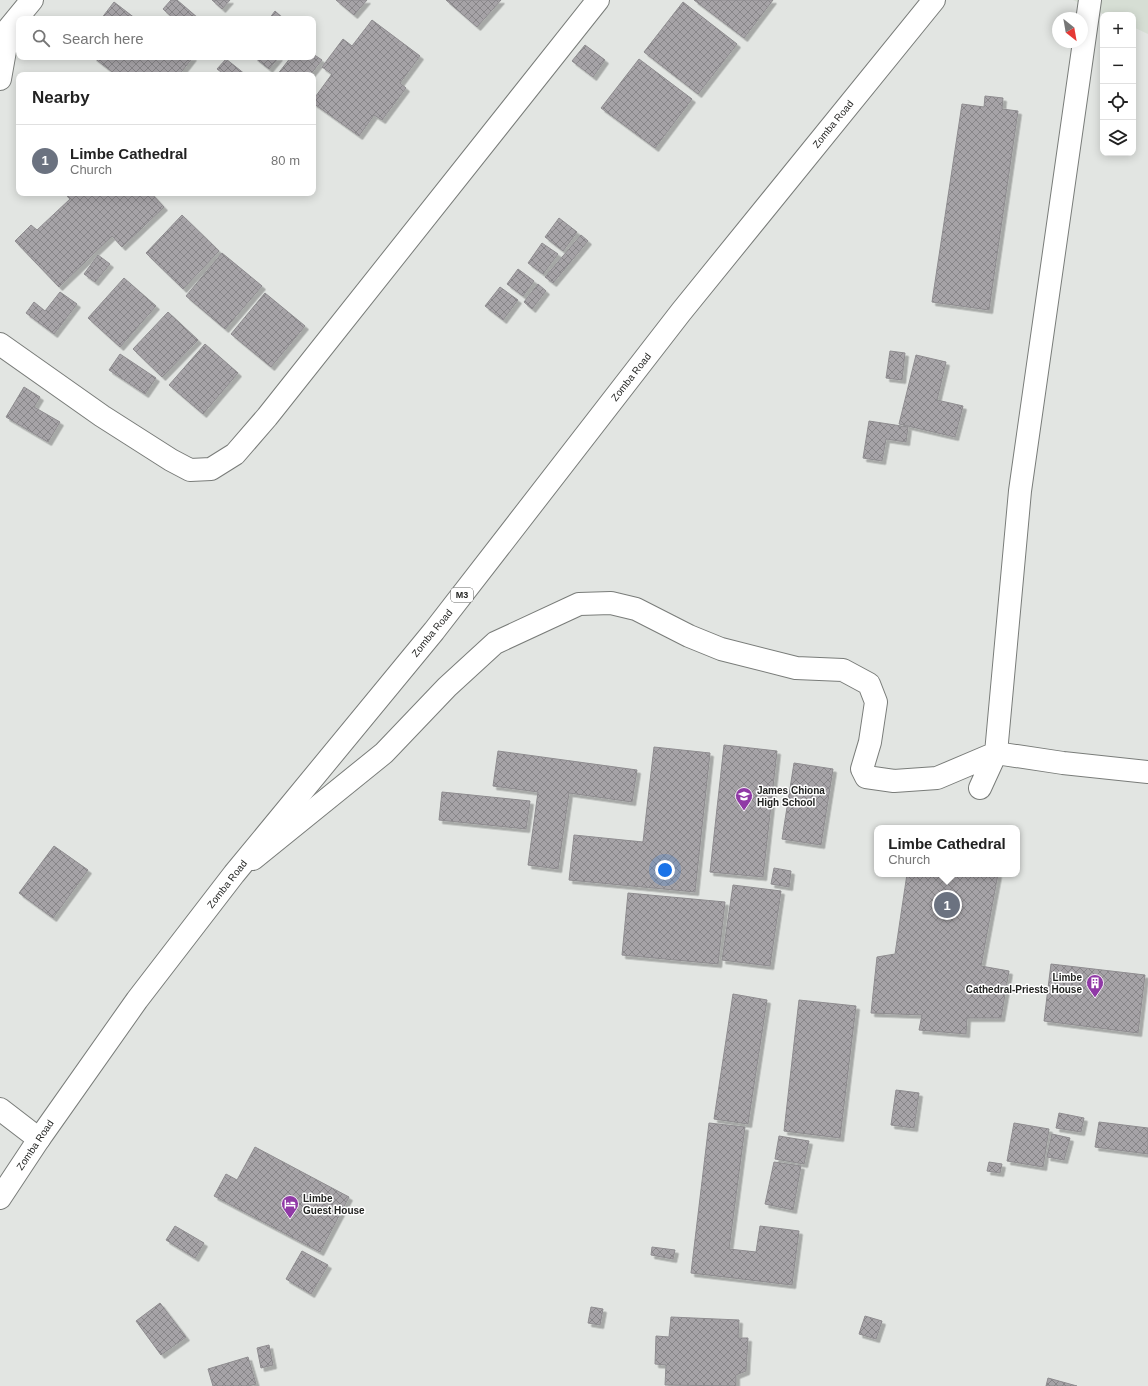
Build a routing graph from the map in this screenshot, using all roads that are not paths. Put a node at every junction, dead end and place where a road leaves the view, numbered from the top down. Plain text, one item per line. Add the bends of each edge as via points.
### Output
1 (32, 0) edge
2 (598, 0) edge
3 (934, 0) edge
4 (1090, 0) edge
5 (17, 16) edge
6 (16, 17) edge
7 (4, 29) edge
8 (0, 79) edge
9 (0, 344) edge
10 (996, 753) junction
11 (1148, 772) edge
12 (980, 788) dead end
13 (234, 874) junction
14 (0, 1109) edge
15 (39, 1139) junction
16 (0, 1198) edge

1 - 5 main road
2 - 9 main road via 267,417 235,454 211,469 190,470 171,460 102,416
3 - 13 main road, Zomba Road / M3 via 681,312 434,631
4 - 10 main road via 1020,491
6 - 7 main road
7 - 8 main road
10 - 11 main road
10 - 12 main road
10 - 13 main road via 936,778 894,781 866,777 862,768 870,742 876,702 869,684 843,670 796,668 721,649 636,609 612,603 579,604 495,643 447,687 384,753
13 - 15 main road, Zomba Road / M3 via 137,1000
14 - 15 main road
15 - 16 main road, Zomba Road / M3

